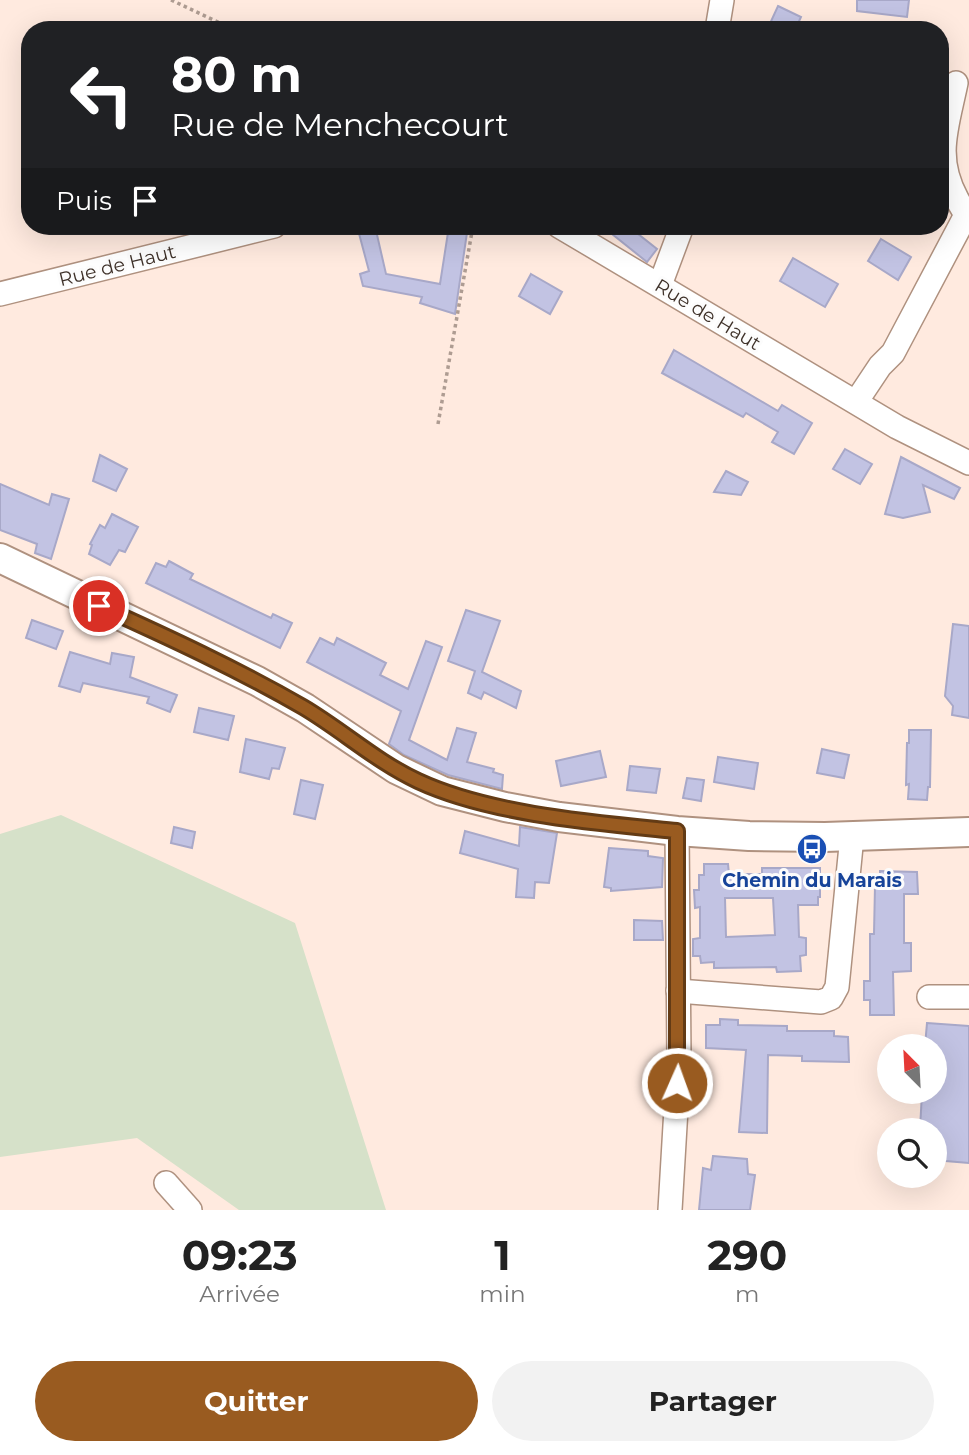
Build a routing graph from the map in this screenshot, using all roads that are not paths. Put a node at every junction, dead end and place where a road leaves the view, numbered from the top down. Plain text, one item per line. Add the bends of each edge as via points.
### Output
1 (722, 0) edge
2 (718, 21) edge
3 (956, 83) dead end
4 (949, 118) edge
5 (949, 180) edge
6 (967, 216) edge
7 (238, 235) edge
8 (574, 235) edge
9 (679, 235) edge
10 (660, 285) junction
11 (0, 294) edge
12 (856, 402) junction
13 (969, 463) edge
14 (0, 558) edge
15 (677, 831) junction
16 (969, 832) edge
17 (852, 836) junction
18 (678, 991) junction
19 (929, 997) dead end
20 (969, 997) edge
21 (166, 1183) dead end
22 (190, 1210) edge
23 (670, 1210) edge

1 - 2 street
3 - 4 street
5 - 6 street
6 - 12 street via 893,353
7 - 11 street, Rue de Haut
8 - 10 street, Rue de Haut
9 - 10 street
10 - 12 street, Rue de Haut
12 - 13 street, Rue de Haut
14 - 15 main road via 257,681 430,786 559,817
15 - 17 main road
15 - 18 street
16 - 17 main road
17 - 18 street via 836,987 831,998 821,1002
18 - 23 street
19 - 20 street
21 - 22 street

